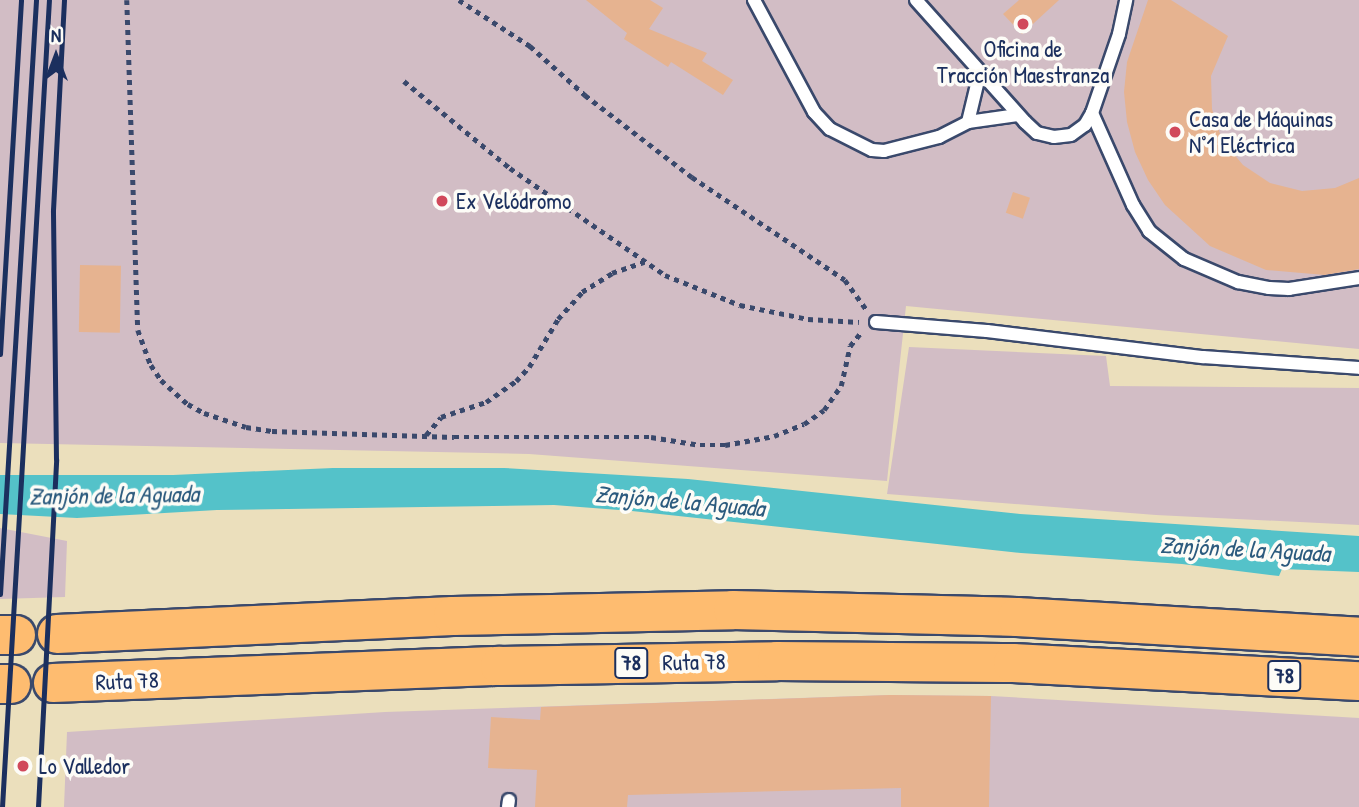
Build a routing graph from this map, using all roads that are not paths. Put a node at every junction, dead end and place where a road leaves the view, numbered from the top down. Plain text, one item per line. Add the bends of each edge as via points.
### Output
1 (754, 0) edge
2 (916, 0) edge
3 (1126, 0) edge
4 (980, 72) junction
5 (1092, 113) junction
6 (1018, 115) junction
7 (968, 122) junction
8 (1359, 278) edge
9 (876, 323) road end
10 (1359, 368) edge
11 (57, 634) dead end
12 (1359, 636) edge
13 (1359, 681) edge
14 (53, 683) dead end

1 - 7 lane via 814,112 830,129 872,150 884,151 939,137
2 - 4 lane
3 - 5 lane
4 - 6 lane
4 - 7 lane
5 - 6 lane via 1086,125 1071,135 1054,137 1037,132
5 - 8 lane via 1143,223 1184,259 1238,282 1269,288
6 - 7 lane
9 - 10 lane via 987,331 1203,357
11 - 12 highway, 78 via 466,615 719,610 873,611
13 - 14 highway, Ruta 78 / 78 via 1209,671 893,661 663,662

